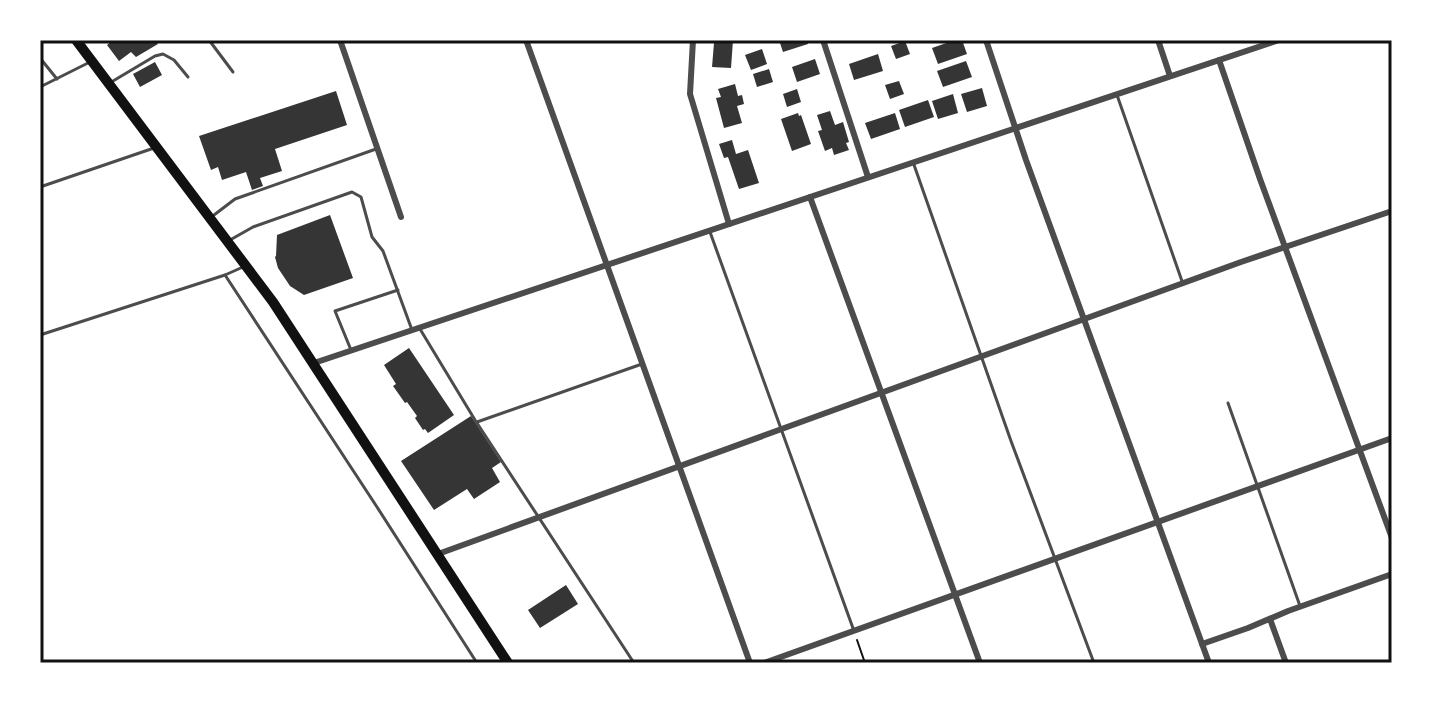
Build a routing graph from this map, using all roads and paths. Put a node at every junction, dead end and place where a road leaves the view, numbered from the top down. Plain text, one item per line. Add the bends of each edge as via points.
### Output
1 (76, 40) edge
2 (209, 40) edge
3 (340, 40) edge
4 (526, 40) edge
5 (693, 40) edge
6 (823, 40) edge
7 (986, 40) edge
8 (1158, 40) edge
9 (1279, 40) edge
10 (40, 58) edge
11 (1219, 60) junction
12 (92, 61) junction
13 (233, 72) dead end
14 (1170, 76) junction
15 (188, 77) dead end
16 (57, 79) junction
17 (109, 84) junction
18 (40, 87) edge
19 (1117, 94) junction
20 (1015, 128) junction
21 (158, 147) junction
22 (378, 148) junction
23 (913, 162) junction
24 (868, 177) junction
25 (40, 187) edge
26 (810, 197) junction
27 (1392, 211) edge
28 (401, 217) dead end
29 (211, 218) junction
30 (729, 224) junction
31 (709, 231) junction
32 (228, 241) junction
33 (1285, 247) junction
34 (247, 265) junction
35 (606, 265) junction
36 (225, 275) junction
37 (1183, 284) junction
38 (398, 290) junction
39 (1085, 319) junction
40 (415, 328) junction
41 (40, 335) edge
42 (351, 350) junction
43 (981, 357) junction
44 (314, 363) junction
45 (642, 364) junction
46 (882, 394) junction
47 (1228, 403) dead end
48 (477, 422) junction
49 (781, 430) junction
50 (1392, 438) edge
51 (1360, 450) junction
52 (679, 466) junction
53 (1258, 486) junction
54 (538, 517) junction
55 (1158, 521) junction
56 (1392, 538) edge
57 (438, 554) junction
58 (1056, 558) junction
59 (1392, 574) edge
60 (955, 595) junction
61 (1300, 606) junction
62 (1270, 619) junction
63 (854, 631) junction
64 (1202, 644) junction
65 (477, 663) edge
66 (508, 663) edge
67 (634, 663) edge
68 (750, 663) edge
69 (764, 663) edge
70 (865, 663) edge
71 (980, 663) edge
72 (1094, 663) edge
73 (1209, 663) edge
74 (1286, 663) edge

1 - 12 main road
2 - 13 lane
3 - 22 street
4 - 35 street
5 - 30 street via 690,94
6 - 24 street
7 - 20 street
8 - 14 street
9 - 11 street
10 - 16 lane
11 - 14 street
11 - 33 street
12 - 16 lane
12 - 17 main road
14 - 19 street
15 - 17 lane via 162,54
16 - 18 lane
17 - 21 main road
19 - 20 street
19 - 37 lane
20 - 23 street
20 - 39 street
21 - 25 lane
21 - 29 main road
22 - 28 street
22 - 29 lane via 235,199
23 - 24 street
23 - 43 lane
24 - 26 street
26 - 30 street
26 - 46 street
27 - 33 street
29 - 32 main road
30 - 31 street
31 - 35 street
31 - 49 lane
32 - 34 main road
32 - 38 lane via 352,192 361,197 372,237
33 - 37 street
33 - 51 street
34 - 36 lane
34 - 44 main road
35 - 40 street
35 - 45 street
36 - 41 lane
36 - 65 lane
37 - 39 street
38 - 40 lane
38 - 42 lane via 335,311
39 - 43 street
39 - 55 street
40 - 42 street
40 - 48 lane
42 - 44 street
43 - 46 street
43 - 58 lane
44 - 57 main road
45 - 48 lane
45 - 52 street
46 - 49 street
46 - 60 street
47 - 53 lane
48 - 54 lane
49 - 52 street
49 - 63 lane
50 - 51 street
51 - 53 street
51 - 56 street
52 - 54 street
52 - 68 street
53 - 55 street
53 - 61 lane
54 - 57 street
54 - 67 lane
55 - 58 street
55 - 64 street
57 - 66 main road
58 - 60 street
58 - 72 lane
59 - 61 street
60 - 63 street
60 - 71 street
61 - 62 street
62 - 64 street
62 - 74 street
63 - 69 street
63 - 70 path
64 - 73 street

